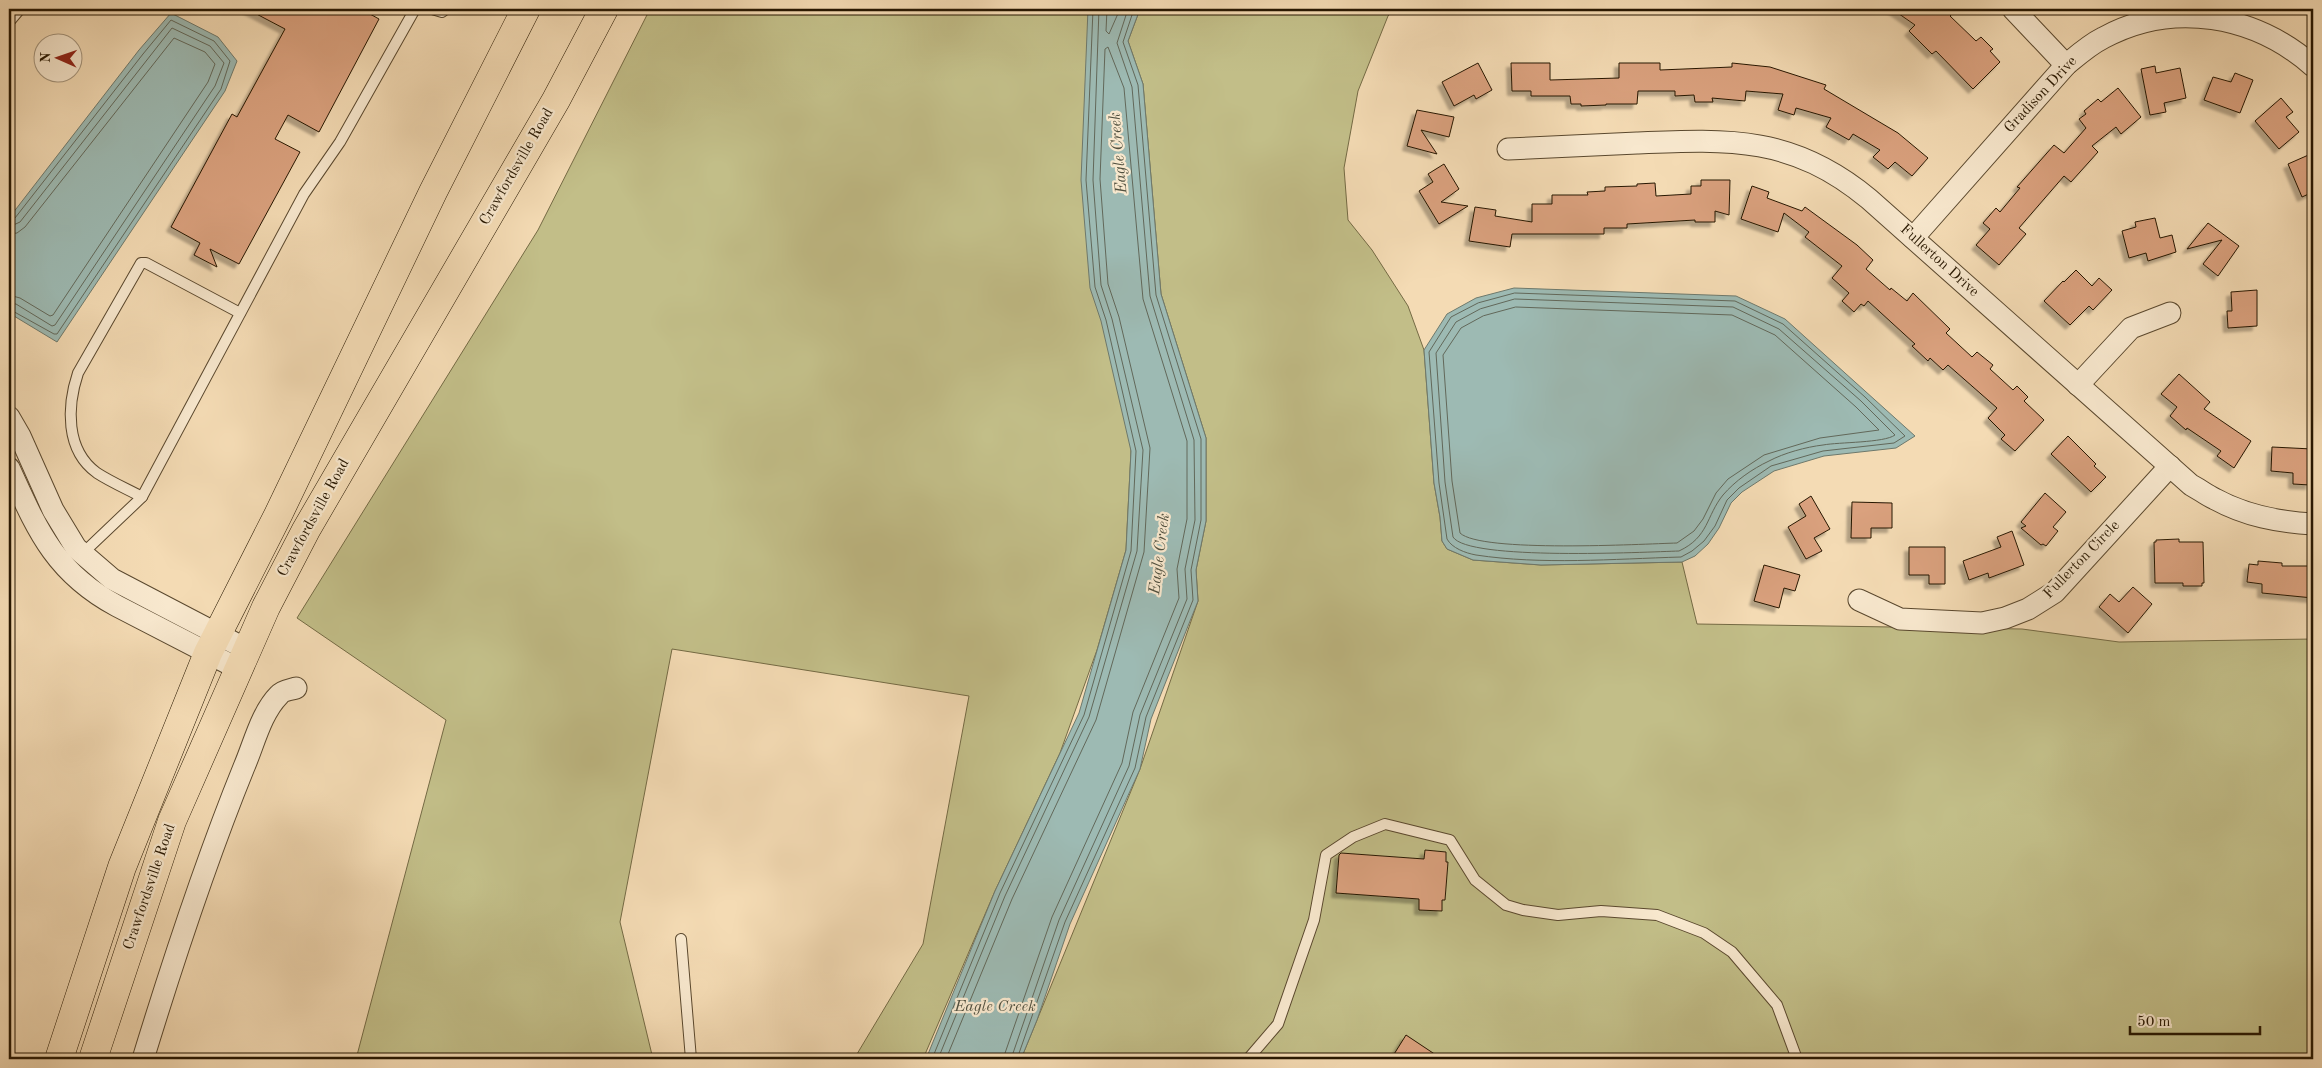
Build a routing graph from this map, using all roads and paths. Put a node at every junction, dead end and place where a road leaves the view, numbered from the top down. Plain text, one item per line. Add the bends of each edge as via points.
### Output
1 (20, 9) edge
2 (415, 9) edge
3 (432, 9) edge
4 (446, 9) edge
5 (526, 9) edge
6 (604, 9) edge
7 (2013, 9) edge
8 (9, 22) edge
9 (2066, 64) junction
10 (2313, 66) edge
11 (1508, 149) dead end
12 (1913, 238) junction
13 (240, 313) junction
14 (2170, 313) dead end
15 (2078, 385) junction
16 (9, 417) edge
17 (2170, 466) junction
18 (9, 468) edge
19 (142, 497) junction
20 (2313, 524) edge
21 (83, 554) junction
22 (65, 567) junction
23 (1859, 600) dead end
24 (212, 644) junction
25 (242, 659) junction
26 (296, 688) dead end
27 (681, 939) dead end
28 (59, 1059) edge
29 (93, 1059) edge
30 (143, 1059) edge
31 (691, 1059) edge
32 (1248, 1059) edge
33 (1797, 1059) edge

1 - 8 lane
2 - 13 lane via 340,142 304,194
3 - 4 lane via 442,12
5 - 24 main road, Crawfordsville Road via 437,183 278,515
6 - 25 main road, Crawfordsville Road via 556,100 306,530
7 - 9 street
9 - 10 street, Gradison Drive via 2084,49 2119,30 2158,19 2189,16 2229,21 2260,31 2282,42
9 - 12 street, Gradison Drive
11 - 12 street, Fullerton Drive via 1707,140 1763,146 1808,161 1844,180
12 - 15 street, Fullerton Drive
13 - 19 lane
13 - 19 lane via 141,263 78,373 70,423 80,452 97,473
14 - 15 street via 2131,328
15 - 17 street, Fullerton Drive
16 - 21 street via 60,524
17 - 20 street, Fullerton Drive via 2208,496 2238,510 2272,520
17 - 23 street, Fullerton Circle via 2055,592 2028,609 1982,622 1900,619
18 - 22 street via 42,536
19 - 21 lane
21 - 22 lane
21 - 24 street via 112,579
22 - 24 street via 98,596
24 - 25 street
24 - 28 main road, Crawfordsville Road via 122,867
25 - 29 main road, Crawfordsville Road via 172,821
26 - 30 street via 280,693 271,705 242,771 178,947
27 - 31 lane
32 - 33 lane via 1278,1024 1314,920 1326,855 1353,838 1386,824 1450,840 1475,880 1506,904 1523,910 1558,915 1601,910 1657,915 1704,933 1732,952 1777,1005

